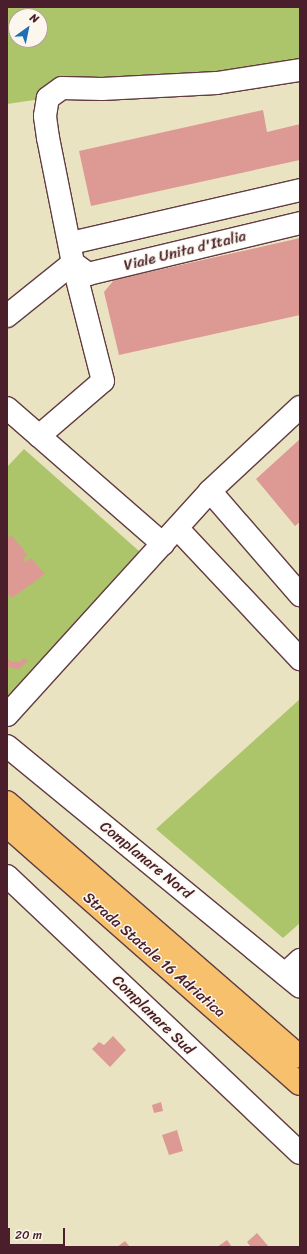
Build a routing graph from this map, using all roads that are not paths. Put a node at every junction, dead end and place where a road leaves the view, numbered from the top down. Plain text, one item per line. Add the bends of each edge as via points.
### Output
1 (300, 70) edge
2 (300, 190) edge
3 (300, 223) edge
4 (72, 253) junction
5 (7, 316) edge
6 (300, 407) edge
7 (7, 408) edge
8 (39, 436) junction
9 (210, 491) junction
10 (170, 536) junction
11 (300, 595) edge
12 (300, 659) edge
13 (7, 715) edge
14 (7, 746) edge
15 (7, 802) edge
16 (7, 826) edge
17 (7, 876) edge
18 (295, 974) edge
19 (300, 1057) edge
20 (300, 1084) edge
21 (300, 1153) edge

1 - 4 street via 217,83 102,90 62,88 48,98 45,116 48,138
2 - 4 street
3 - 4 street, Viale Unita d'Italia via 88,274
4 - 5 street
4 - 8 street via 103,382
6 - 9 street
7 - 8 street
8 - 10 street
9 - 10 street
9 - 11 street
10 - 12 street
10 - 13 street
14 - 18 street, Complanare Nord
15 - 19 highway, Strada Statale 16 Adriatica
16 - 20 highway, Strada Statale 16 Adriatica
17 - 21 street, Complanare Sud

